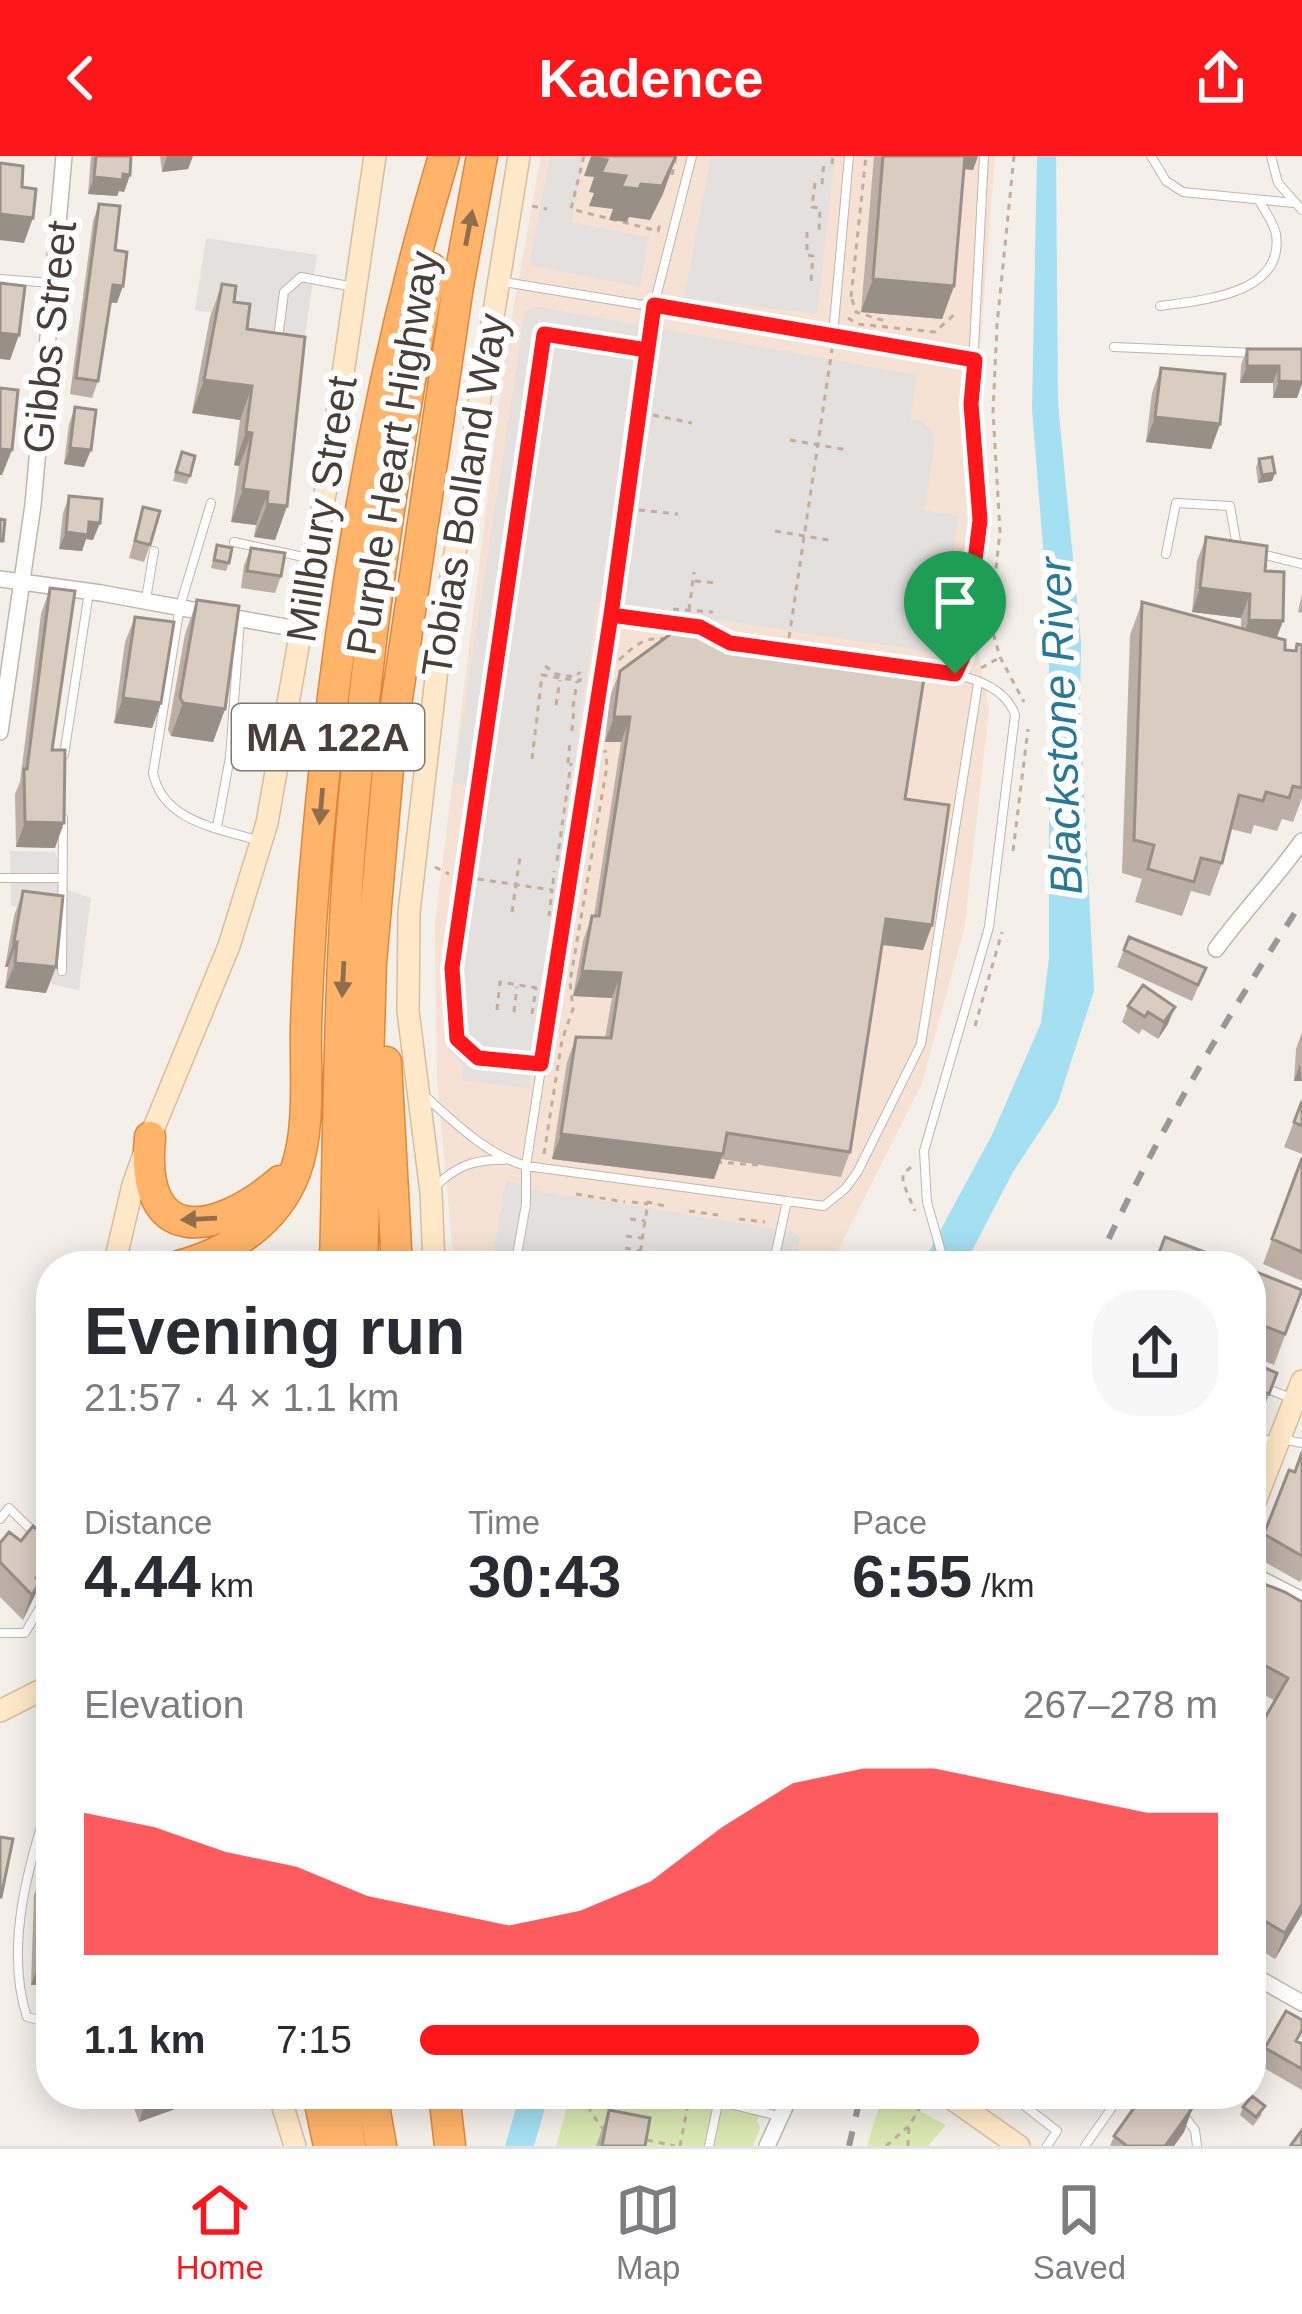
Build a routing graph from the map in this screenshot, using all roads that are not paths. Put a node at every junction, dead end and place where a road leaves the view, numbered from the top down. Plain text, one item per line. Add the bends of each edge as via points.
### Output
1 (64, 156) edge
2 (375, 156) edge
3 (448, 156) edge
4 (482, 156) edge
5 (519, 156) edge
6 (692, 156) edge
7 (849, 156) edge
8 (984, 156) edge
9 (1151, 156) edge
10 (1271, 156) edge
11 (1259, 200) junction
12 (1294, 203) junction
13 (1302, 210) edge
14 (0, 279) edge
15 (497, 281) junction
16 (53, 283) junction
17 (356, 287) junction
18 (654, 305) junction
19 (1160, 306) dead end
20 (833, 335) junction
21 (278, 341) edge
22 (1114, 347) dead end
23 (647, 350) junction
24 (1255, 353) edge
25 (975, 360) junction
26 (211, 503) dead end
27 (234, 542) dead end
28 (154, 551) edge
29 (1166, 554) dead end
30 (314, 560) junction
31 (1302, 564) edge
32 (0, 579) edge
33 (20, 581) junction
34 (89, 591) junction
35 (146, 600) junction
36 (180, 606) junction
37 (611, 615) junction
38 (240, 617) junction
39 (302, 630) junction
40 (730, 643) edge
41 (909, 668) edge
42 (959, 675) junction
43 (978, 682) junction
44 (0, 732) edge
45 (230, 753) junction
46 (279, 756) junction
47 (64, 774) edge
48 (63, 816) edge
49 (217, 827) junction
50 (261, 841) junction
51 (1302, 841) edge
52 (380, 842) junction
53 (0, 878) edge
54 (62, 878) junction
55 (1216, 950) dead end
56 (62, 970) edge
57 (541, 1064) junction
58 (418, 1090) junction
59 (150, 1137) junction
60 (508, 1160) junction
61 (298, 1165) junction
62 (526, 1166) junction
63 (431, 1192) junction
64 (787, 1201) junction
65 (118, 1251) edge
66 (217, 1251) edge
67 (335, 1251) edge
68 (362, 1251) edge
69 (396, 1251) edge
70 (433, 1251) edge
71 (518, 1251) edge
72 (776, 1251) edge
73 (941, 1251) edge
74 (1266, 1385) edge
75 (1299, 1390) edge
76 (1286, 1442) edge
77 (1266, 1466) edge
78 (0, 1519) edge
79 (36, 1534) edge
80 (1266, 1582) edge
81 (1302, 1600) edge
82 (36, 1614) edge
83 (0, 1633) edge
84 (36, 1690) edge
85 (0, 1711) edge
86 (36, 1849) edge
87 (1266, 1983) edge
88 (1302, 2003) edge
89 (36, 2020) edge
90 (284, 2109) edge
91 (321, 2109) edge
92 (344, 2109) edge
93 (375, 2109) edge
94 (446, 2109) edge
95 (717, 2109) edge
96 (754, 2109) edge
97 (783, 2109) edge
98 (968, 2109) edge
99 (1029, 2109) edge
100 (1111, 2109) edge
101 (1175, 2109) edge
102 (779, 2117) junction
103 (296, 2146) edge
104 (328, 2146) edge
105 (350, 2146) edge
106 (381, 2146) edge
107 (450, 2146) edge
108 (709, 2146) edge
109 (767, 2146) edge
110 (1019, 2146) edge
111 (1047, 2146) edge
112 (1084, 2146) edge
113 (1197, 2146) edge

1 - 16 street, Gibbs Street
2 - 17 main road, Millbury Street
3 -> 61 highway, MA 122A via 387,373 341,628 314,886
3 -> 67 highway, Purple Heart Highway via 379,580 352,812
52 -> 4 highway, Purple Heart Highway / MA 122A
5 - 15 main road, Tobias Bolland Way
6 - 18 lane
7 - 20 lane
8 - 25 lane
9 - 11 lane via 1183,192
10 - 12 lane
11 - 12 lane
11 - 19 lane via 1276,234 1273,262 1257,281 1224,296
12 - 13 lane
14 - 16 lane
15 - 18 lane
15 - 58 main road, Tobias Bolland Way via 409,912
16 - 33 street, Gibbs Street
17 - 21 lane via 301,277 290,284
17 - 30 main road, Millbury Street
18 - 20 lane
18 - 23 lane
20 - 25 lane
22 - 24 lane
23 - 37 lane
23 - 57 lane via 544,334 452,968 457,1039 467,1050
25 - 42 lane via 980,520
26 - 36 lane
27 - 30 lane
28 - 35 lane
29 - 31 lane via 1176,503 1230,506 1236,547
30 - 39 main road, Millbury Street
32 - 33 street
33 - 34 street
33 - 44 street, Gibbs Street
34 - 35 street
34 - 47 lane
35 - 36 street
36 - 38 street
36 - 49 lane via 153,773 158,795 178,813
37 - 40 lane via 700,627
37 - 57 lane
38 - 39 street
38 - 45 lane
39 - 46 main road, Millbury Street
41 - 42 lane
42 - 43 lane
43 - 64 lane via 921,1044 846,1188 824,1206
43 - 73 lane via 1011,704 1015,727 989,927 926,1136 923,1164
45 - 46 lane
45 - 49 lane
46 - 50 main road, Millbury Street
48 - 54 lane
49 - 50 lane
50 - 59 main road, Millbury Street via 229,946
51 - 55 street
52 - 68 highway, Purple Heart Highway
52 - 69 highway, MA 122A
53 - 54 lane
54 - 56 lane
57 - 62 lane
58 - 60 lane
58 - 63 main road, Tobias Bolland Way
61 -> 59 highway via 239,1211 182,1222 153,1194
59 - 65 main road, Millbury Street
60 - 62 lane
60 - 63 lane via 464,1165
61 - 66 highway, MA 122A via 277,1207
62 - 64 lane
62 - 71 lane
63 - 70 main road, Tobias Bolland Way
64 - 72 lane
74 - 75 lane
75 - 76 main road
76 - 77 main road
78 - 79 lane via 9,1508
80 - 81 street
82 - 83 lane via 25,1633
84 - 85 main road
86 - 89 lane via 17,1988 27,2017
87 - 88 street
90 - 103 main road
91 - 104 highway
92 - 105 highway
93 - 106 highway
94 - 107 highway
95 - 108 lane
96 - 102 lane
97 - 102 street
98 - 110 main road
99 - 111 lane via 1057,2132
100 - 112 lane
101 - 113 lane via 1189,2120
102 - 109 street

